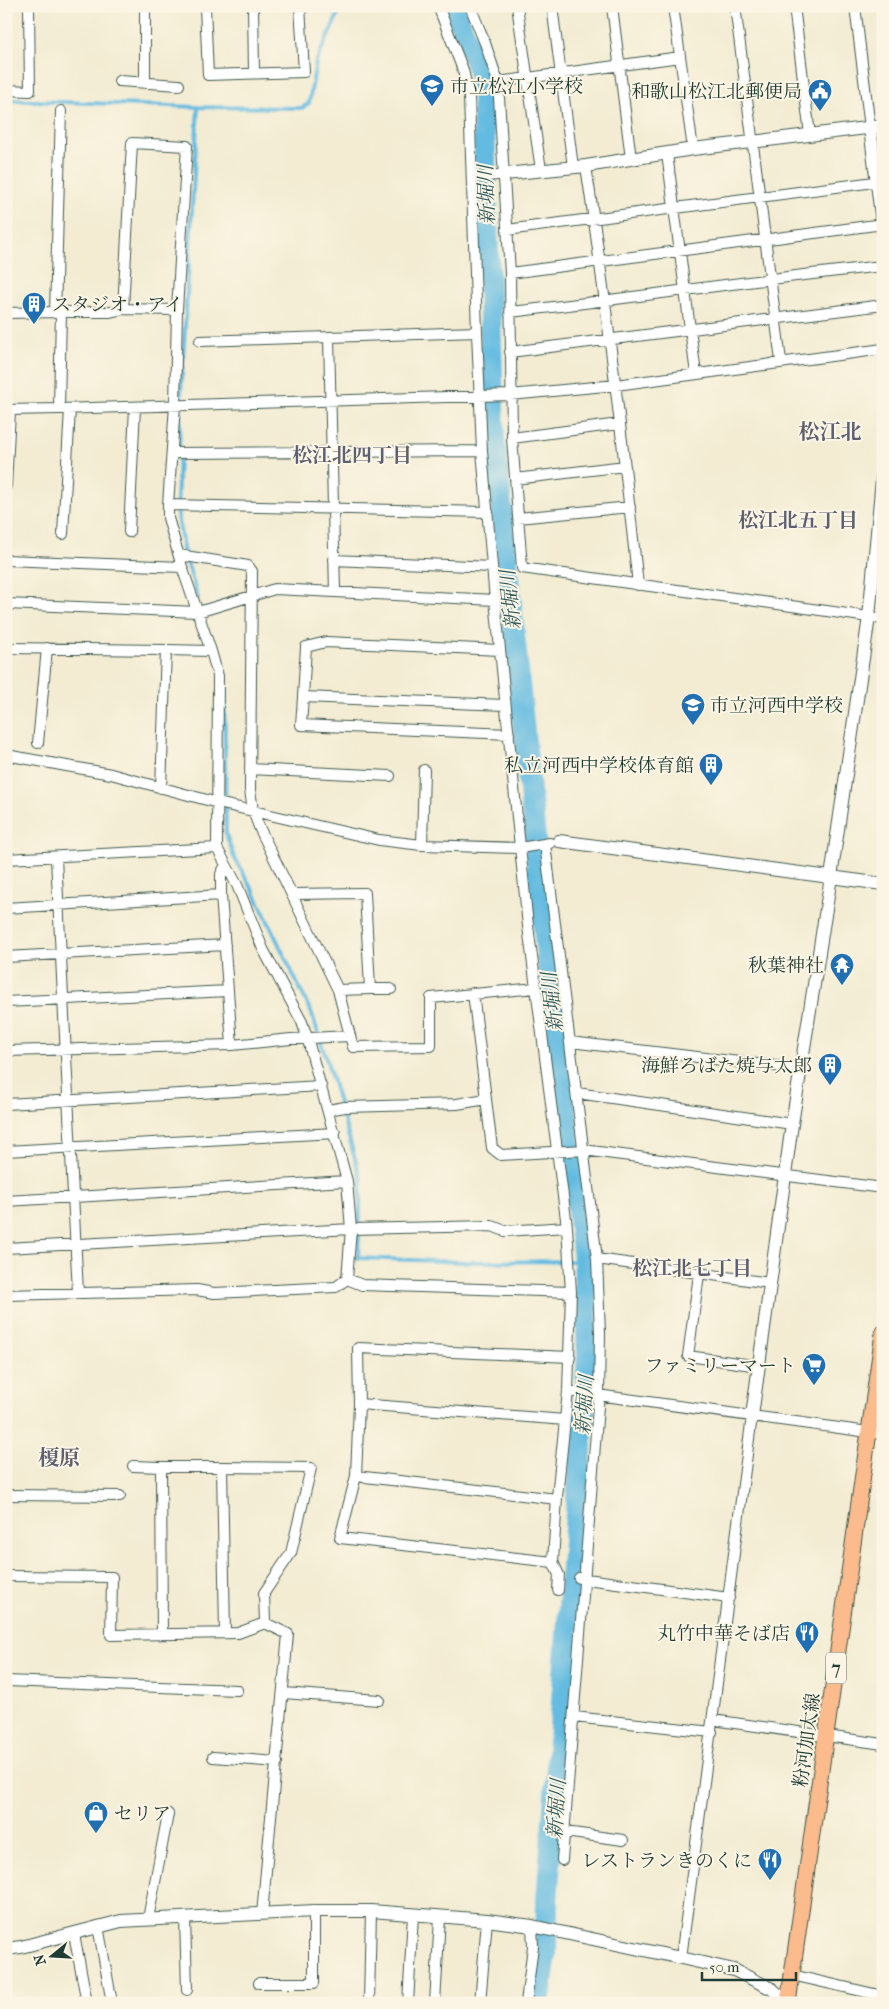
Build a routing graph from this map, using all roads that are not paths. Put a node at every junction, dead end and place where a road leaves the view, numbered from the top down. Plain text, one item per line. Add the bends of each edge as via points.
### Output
1 (29, 6) edge
2 (145, 6) edge
3 (205, 6) edge
4 (253, 6) edge
5 (300, 6) edge
6 (438, 6) edge
7 (470, 6) edge
8 (518, 6) edge
9 (552, 6) edge
10 (612, 6) edge
11 (674, 6) edge
12 (735, 6) edge
13 (794, 6) edge
14 (855, 6) edge
15 (680, 57) junction
16 (620, 66) junction
17 (254, 73) junction
18 (561, 74) junction
19 (528, 79) junction
20 (119, 81) dead end
21 (498, 82) junction
22 (145, 83) junction
23 (178, 85) dead end
24 (6, 90) edge
25 (61, 111) dead end
26 (876, 127) edge
27 (810, 135) junction
28 (753, 142) junction
29 (693, 149) junction
30 (667, 154) junction
31 (631, 159) junction
32 (586, 166) junction
33 (572, 167) junction
34 (541, 170) junction
35 (505, 174) junction
36 (472, 178) junction
37 (880, 181) edge
38 (760, 197) junction
39 (675, 208) junction
40 (594, 218) junction
41 (882, 226) edge
42 (507, 230) junction
43 (767, 239) junction
44 (680, 251) junction
45 (600, 260) junction
46 (883, 266) edge
47 (510, 273) junction
48 (771, 278) junction
49 (685, 291) junction
50 (605, 300) junction
51 (883, 305) edge
52 (123, 309) junction
53 (177, 310) junction
54 (58, 312) junction
55 (510, 312) junction
56 (6, 313) edge
57 (776, 318) junction
58 (690, 330) junction
59 (477, 332) junction
60 (329, 337) junction
61 (610, 340) junction
62 (200, 341) dead end
63 (883, 349) edge
64 (510, 352) junction
65 (781, 362) junction
66 (696, 374) junction
67 (616, 385) junction
68 (479, 395) junction
69 (510, 395) junction
70 (329, 400) junction
71 (174, 404) junction
72 (135, 407) junction
73 (59, 409) junction
74 (70, 409) junction
75 (8, 411) edge
76 (619, 424) junction
77 (512, 438) junction
78 (482, 451) junction
79 (331, 452) junction
80 (172, 453) junction
81 (625, 466) junction
82 (883, 469) edge
83 (515, 479) junction
84 (6, 486) edge
85 (168, 505) junction
86 (630, 507) junction
87 (332, 508) junction
88 (488, 512) junction
89 (518, 518) junction
90 (129, 532) dead end
91 (63, 534) dead end
92 (179, 555) junction
93 (6, 560) edge
94 (334, 560) junction
95 (182, 567) junction
96 (492, 567) junction
97 (638, 585) junction
98 (335, 592) junction
99 (252, 596) junction
100 (495, 600) junction
101 (6, 604) edge
102 (198, 612) junction
103 (869, 617) junction
104 (883, 619) edge
105 (6, 648) edge
106 (47, 648) junction
107 (166, 650) junction
108 (500, 650) junction
109 (211, 651) junction
110 (303, 697) junction
111 (505, 705) junction
112 (509, 734) junction
113 (38, 743) dead end
114 (6, 755) edge
115 (250, 769) junction
116 (424, 770) dead end
117 (390, 776) dead end
118 (161, 788) junction
119 (218, 803) junction
120 (253, 811) junction
121 (559, 840) joint
122 (545, 844) junction
123 (422, 845) junction
124 (218, 848) junction
125 (520, 848) junction
126 (56, 858) junction
127 (6, 860) edge
128 (226, 865) junction
129 (831, 877) junction
130 (883, 884) edge
131 (293, 894) junction
132 (221, 895) junction
133 (59, 904) junction
134 (6, 908) edge
135 (225, 945) junction
136 (62, 954) junction
137 (6, 957) edge
138 (391, 988) dead end
139 (536, 988) junction
140 (370, 989) junction
141 (338, 990) junction
142 (228, 991) junction
143 (473, 993) junction
144 (63, 999) junction
145 (6, 1002) edge
146 (349, 1036) junction
147 (307, 1037) junction
148 (570, 1042) junction
149 (232, 1045) junction
150 (66, 1049) junction
151 (6, 1051) edge
152 (800, 1069) junction
153 (321, 1086) junction
154 (577, 1093) junction
155 (486, 1099) junction
156 (68, 1100) junction
157 (6, 1104) edge
158 (328, 1110) junction
159 (792, 1124) junction
160 (334, 1133) junction
161 (71, 1148) junction
162 (558, 1150) junction
163 (583, 1150) junction
164 (6, 1151) edge
165 (785, 1175) junction
166 (347, 1181) junction
167 (883, 1188) edge
168 (73, 1197) junction
169 (6, 1201) edge
170 (567, 1227) junction
171 (351, 1229) junction
172 (76, 1244) junction
173 (6, 1248) edge
174 (597, 1259) junction
175 (699, 1274) junction
176 (347, 1279) junction
177 (770, 1283) junction
178 (571, 1292) junction
179 (78, 1293) junction
180 (6, 1295) edge
181 (883, 1333) edge
182 (570, 1358) junction
183 (759, 1366) junction
184 (572, 1391) junction
185 (596, 1394) junction
186 (359, 1404) junction
187 (752, 1416) junction
188 (565, 1420) junction
189 (875, 1433) edge
190 (133, 1466) dead end
191 (161, 1467) junction
192 (222, 1467) junction
193 (356, 1476) junction
194 (6, 1495) edge
195 (120, 1496) dead end
196 (557, 1499) junction
197 (553, 1562) junction
198 (6, 1576) edge
199 (582, 1578) junction
200 (558, 1590) dead end
201 (729, 1598) junction
202 (266, 1623) junction
203 (225, 1633) junction
204 (162, 1634) junction
205 (6, 1680) edge
206 (237, 1690) dead end
207 (283, 1693) junction
208 (379, 1700) dead end
209 (574, 1717) junction
210 (713, 1720) junction
211 (712, 1732) junction
212 (827, 1736) junction
213 (883, 1744) edge
214 (213, 1757) dead end
215 (277, 1762) junction
216 (168, 1814) dead end
217 (565, 1832) junction
218 (623, 1840) dead end
219 (562, 1860) dead end
220 (314, 1911) junction
221 (371, 1911) junction
222 (262, 1914) junction
223 (413, 1915) junction
224 (440, 1917) junction
225 (184, 1918) junction
226 (148, 1919) junction
227 (488, 1920) junction
228 (98, 1926) junction
229 (534, 1926) junction
230 (74, 1934) junction
231 (6, 1949) edge
232 (681, 1958) junction
233 (792, 1975) junction
234 (259, 1983) dead end
235 (187, 1990) dead end
236 (883, 1996) edge
237 (88, 2003) edge
238 (112, 2003) edge
239 (369, 2003) edge
240 (408, 2003) edge
241 (435, 2003) edge
242 (480, 2003) edge
243 (526, 2003) edge
244 (788, 2003) edge

1 - 24 street via 30,91
2 - 22 street
3 - 17 street via 208,75
4 - 17 street
5 - 17 street via 304,72
6 - 36 street via 469,97
7 - 21 street
8 - 19 street
9 - 18 street
10 - 16 street
11 - 15 street
12 - 28 street
13 - 27 street
14 - 26 street
15 - 16 street
15 - 29 street
16 - 18 street
16 - 31 street
18 - 19 street
18 - 33 street
19 - 21 street
19 - 34 street
20 - 22 street
21 - 35 street
22 - 23 street
25 - 54 street
26 - 27 street
26 - 37 street
27 - 28 street
28 - 29 street
28 - 38 street
29 - 30 street
30 - 31 street
30 - 39 street
31 - 32 street
32 - 33 street
32 - 40 street
33 - 34 street
34 - 35 street
35 - 36 street
35 - 42 street
36 - 59 street
37 - 38 street
37 - 41 street
38 - 39 street
38 - 43 street
39 - 40 street
39 - 44 street
40 - 42 street
40 - 45 street
41 - 43 street
42 - 47 street
43 - 44 street
43 - 48 street
44 - 45 street
44 - 49 street
45 - 47 street
45 - 50 street
46 - 48 street
47 - 55 street
48 - 49 street
48 - 57 street
49 - 50 street
49 - 58 street
50 - 55 street
50 - 61 street
51 - 57 street
52 - 53 street
52 - 53 street via 132,143 187,146
52 - 54 street
53 - 71 street
54 - 56 street
54 - 73 street
55 - 64 street
57 - 58 street
57 - 65 street
58 - 61 street
58 - 66 street
59 - 60 street
59 - 68 street
60 - 62 street
60 - 70 street
61 - 64 street
61 - 67 street
63 - 65 street
64 - 69 street
65 - 66 street
66 - 67 street
67 - 69 street
67 - 76 street
68 - 69 street
68 - 70 street
68 - 78 street
69 - 77 street
70 - 71 street
70 - 79 street
71 - 72 street
71 - 80 street
72 - 74 street
72 - 90 street
73 - 74 street
73 - 75 street
74 - 91 street
75 - 84 street
76 - 77 street
76 - 81 street
77 - 83 street
78 - 79 street
78 - 88 street
79 - 80 street
79 - 87 street
80 - 85 street
81 - 83 street
81 - 86 street
82 - 103 street
83 - 89 street
85 - 87 street
85 - 92 street via 168,518
86 - 89 street
86 - 97 street
87 - 88 street
87 - 94 street
88 - 96 street
89 - 97 street via 522,568
92 - 95 street
92 - 99 street via 248,566 252,571
93 - 95 street
94 - 96 street
94 - 98 street
95 - 102 street
96 - 100 street
97 - 103 street
98 - 99 street via 275,589
98 - 100 street
99 - 102 street
99 - 115 street
100 - 108 street
101 - 102 street
102 - 109 street
103 - 104 street
103 - 129 street
105 - 106 street
106 - 107 street
106 - 113 street
107 - 109 street
107 - 118 street
108 - 110 street via 326,642 306,647
108 - 111 street
109 - 119 street via 218,676
110 - 111 street
110 - 112 street via 302,725
111 - 112 street
112 - 125 street
114 - 118 street via 111,774
115 - 117 street
115 - 120 street
116 - 123 street
118 - 119 street
119 - 120 street
119 - 124 street
120 - 123 street via 379,840
120 - 131 street
121 - 122 street
121 - 129 street
122 - 125 street
122 - 148 street
123 - 125 street
124 - 126 street
124 - 128 street
125 - 139 street
126 - 127 street
126 - 133 street
128 - 132 street via 221,874
128 - 147 street
129 - 130 street
129 - 152 street
131 - 140 street via 365,893
131 - 141 street
132 - 133 street
132 - 135 street
133 - 134 street
133 - 136 street
135 - 136 street
135 - 142 street
136 - 137 street
136 - 144 street
138 - 140 street
139 - 143 street
139 - 162 street
140 - 141 street
141 - 146 street
142 - 144 street
142 - 149 street
143 - 146 street via 431,998 431,1046 353,1047
143 - 155 street
144 - 145 street
144 - 150 street
146 - 147 street
147 - 149 street
147 - 153 street
148 - 152 street
148 - 154 street
149 - 150 street
150 - 151 street
150 - 156 street
152 - 159 street
153 - 156 street
153 - 158 street
154 - 159 street
154 - 163 street
155 - 158 street via 457,1104
155 - 162 street via 492,1148 501,1155
156 - 157 street
156 - 161 street
158 - 160 street
159 - 165 street
160 - 161 street
160 - 166 street
161 - 164 street
161 - 168 street
162 - 163 street
162 - 170 street
163 - 165 street
163 - 174 street
165 - 167 street
165 - 177 street
166 - 168 street
166 - 171 street
168 - 169 street
168 - 172 street
170 - 171 street via 505,1231 492,1226
170 - 178 street
171 - 172 street
171 - 176 street
172 - 173 street
172 - 179 street
174 - 175 street
174 - 185 street via 600,1333
175 - 177 street
175 - 183 street via 688,1356
176 - 178 street via 362,1285
176 - 179 street via 336,1287 326,1288 214,1293 197,1290
177 - 183 street
178 - 182 street
179 - 180 street
181 - 189 main road, 粉河加太線 / 7
182 - 184 street
182 - 186 street via 358,1348
183 - 187 street
184 - 185 street
184 - 188 street
185 - 187 street
185 - 199 street
186 - 188 street
186 - 193 street
187 - 189 street
187 - 201 street
188 - 196 street
189 - 212 main road, 粉河加太線 / 7
190 - 191 street
191 - 192 street
191 - 204 street
192 - 202 street via 310,1468 291,1553 264,1593
192 - 203 street
193 - 196 street
193 - 197 street via 340,1538
194 - 195 street
196 - 197 street
197 - 200 street via 561,1576
198 - 204 street via 112,1577 111,1635
199 - 201 street
199 - 209 street
201 - 210 street
202 - 203 street via 238,1633
202 - 207 street via 288,1634
203 - 204 street
205 - 206 street
207 - 208 street
207 - 215 street
209 - 211 street
209 - 217 street
210 - 211 street
210 - 212 street
211 - 232 street
212 - 213 street
212 - 233 main road, 粉河加太線 / 7
214 - 215 street
215 - 222 street
216 - 226 street
217 - 218 street
217 - 219 street
220 - 221 street
220 - 222 street
220 - 234 street via 314,1983
221 - 223 street
221 - 239 street
222 - 225 street
223 - 224 street
223 - 240 street
224 - 227 street
224 - 241 street
225 - 226 street
225 - 235 street
226 - 228 street
227 - 229 street
227 - 242 street
228 - 230 street
228 - 238 street
229 - 232 street
229 - 243 street
230 - 231 street
230 - 237 street
232 - 244 street via 734,1970 772,1989
233 - 236 street
233 - 244 main road, 粉河加太線 / 7

